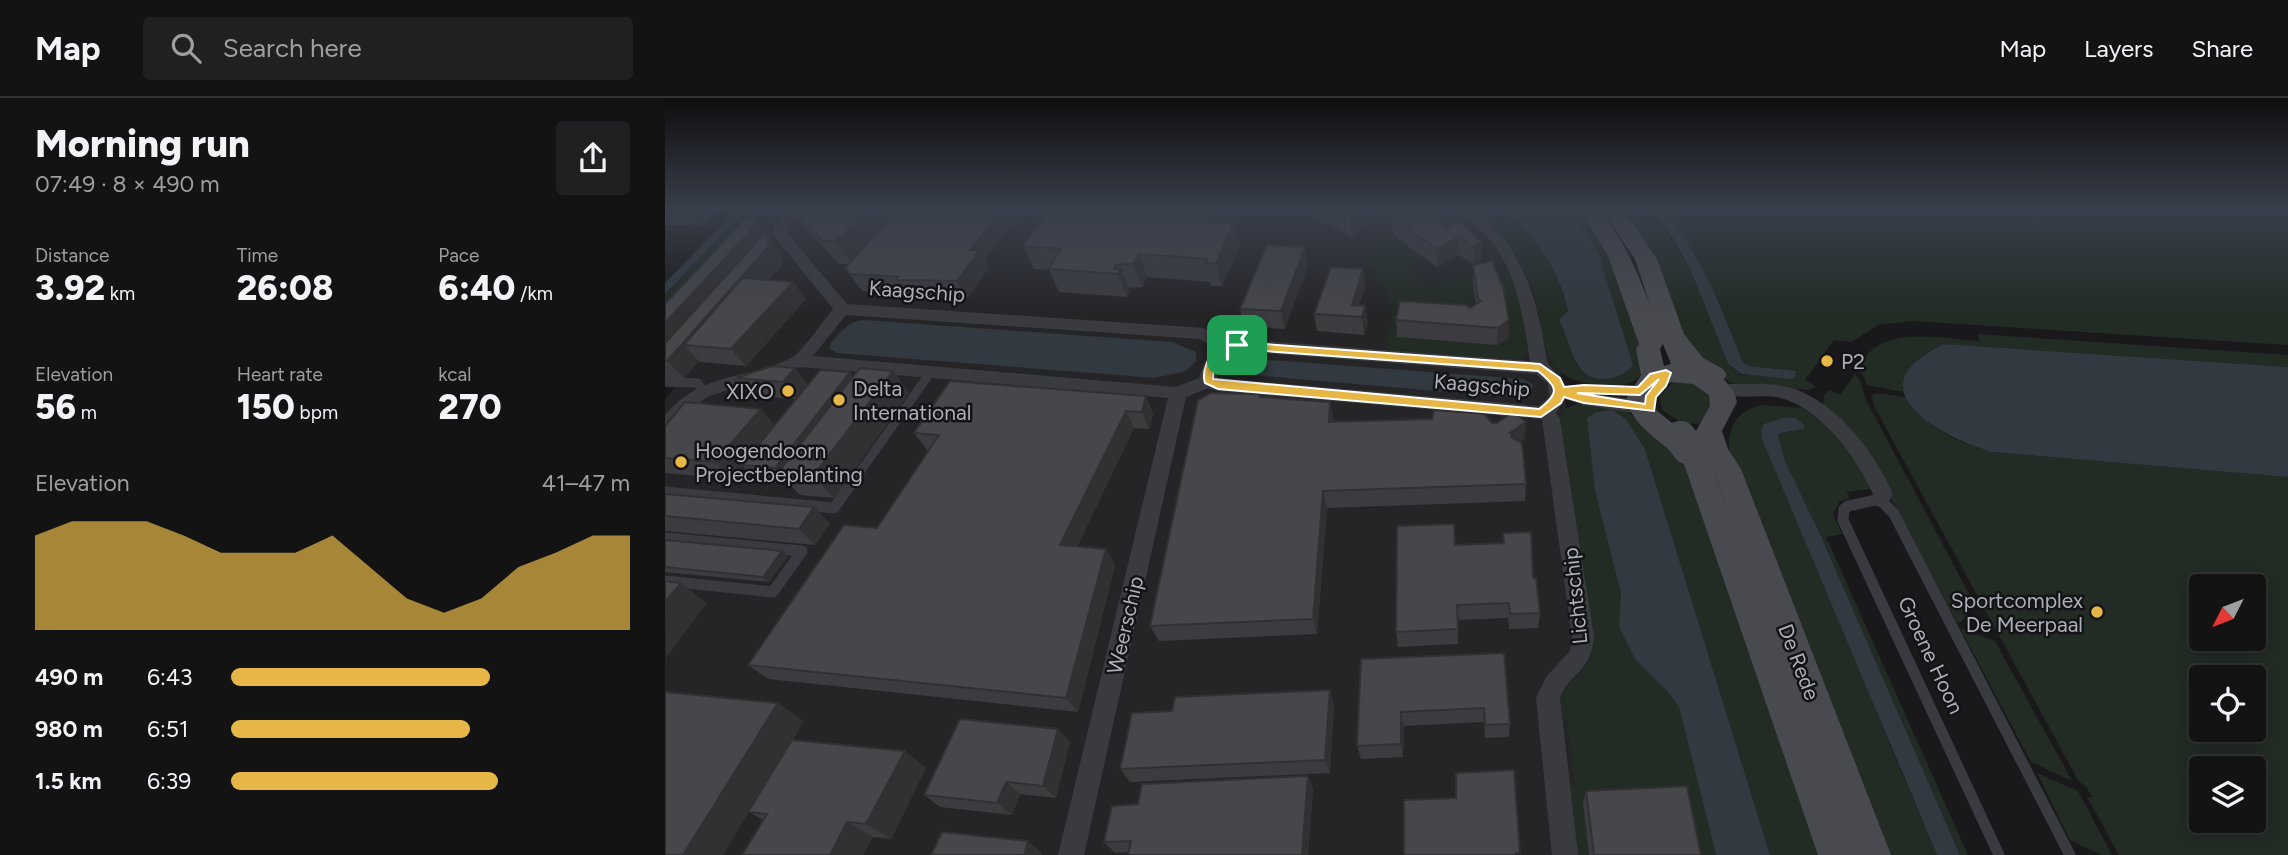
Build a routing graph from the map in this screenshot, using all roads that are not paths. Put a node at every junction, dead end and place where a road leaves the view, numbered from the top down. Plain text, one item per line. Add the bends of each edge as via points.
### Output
1 (783, 244) edge
2 (1503, 244) edge
3 (1615, 244) edge
4 (1636, 244) edge
5 (842, 309) junction
6 (1224, 348) junction
7 (799, 361) junction
8 (1540, 368) junction
9 (1697, 372) junction
10 (930, 373) junction
11 (1208, 381) junction
12 (665, 382) edge
13 (1650, 391) junction
14 (703, 392) junction
15 (1563, 392) junction
16 (1177, 394) junction
17 (1729, 394) junction
18 (1546, 411) junction
19 (665, 427) edge
20 (1715, 429) junction
21 (1678, 433) junction
22 (1713, 469) junction
23 (665, 492) edge
24 (792, 493) dead end
25 (1880, 499) junction
26 (784, 503) junction
27 (665, 538) edge
28 (665, 581) edge
29 (1071, 855) edge
30 (1565, 855) edge
31 (1837, 855) edge
32 (1872, 855) edge
33 (1999, 855) edge
34 (2070, 855) edge

1 - 5 street
2 - 8 street via 1524,284
3 - 13 main road via 1651,344
4 - 9 main road via 1646,259 1680,357
5 - 6 street, Kaagschip via 1204,334
5 - 7 street, Kaagschip
6 - 8 street, Kaagschip via 1237,345
6 - 11 street via 1213,362
7 - 10 street via 882,374
7 - 14 street
8 - 15 street, Kaagschip
9 - 13 main road
9 - 17 main road
10 - 16 street
10 - 26 lane via 834,508
11 - 16 street
11 - 18 street, Kaagschip
12 - 14 lane via 698,383
13 - 15 street via 1584,399
13 - 21 main road via 1650,422
14 - 19 street via 685,402
15 - 18 street, Kaagschip
16 - 29 street, Weerschip
17 - 20 main road via 1733,415
17 - 25 street, Groene Hoon via 1808,403 1863,458 1880,487
18 - 30 street, Lichtschip via 1583,637 1581,655 1554,684 1548,698
20 - 21 main road
20 - 22 main road, De Rede
21 - 22 main road, De Rede
22 - 31 main road, De Rede
22 - 32 main road, De Rede
23 - 26 lane
24 - 26 lane
25 - 33 lane, Groene Hoon via 1848,506 1843,520
25 - 34 lane, Groene Hoon via 1894,514
27 - 28 lane via 802,551 773,592

